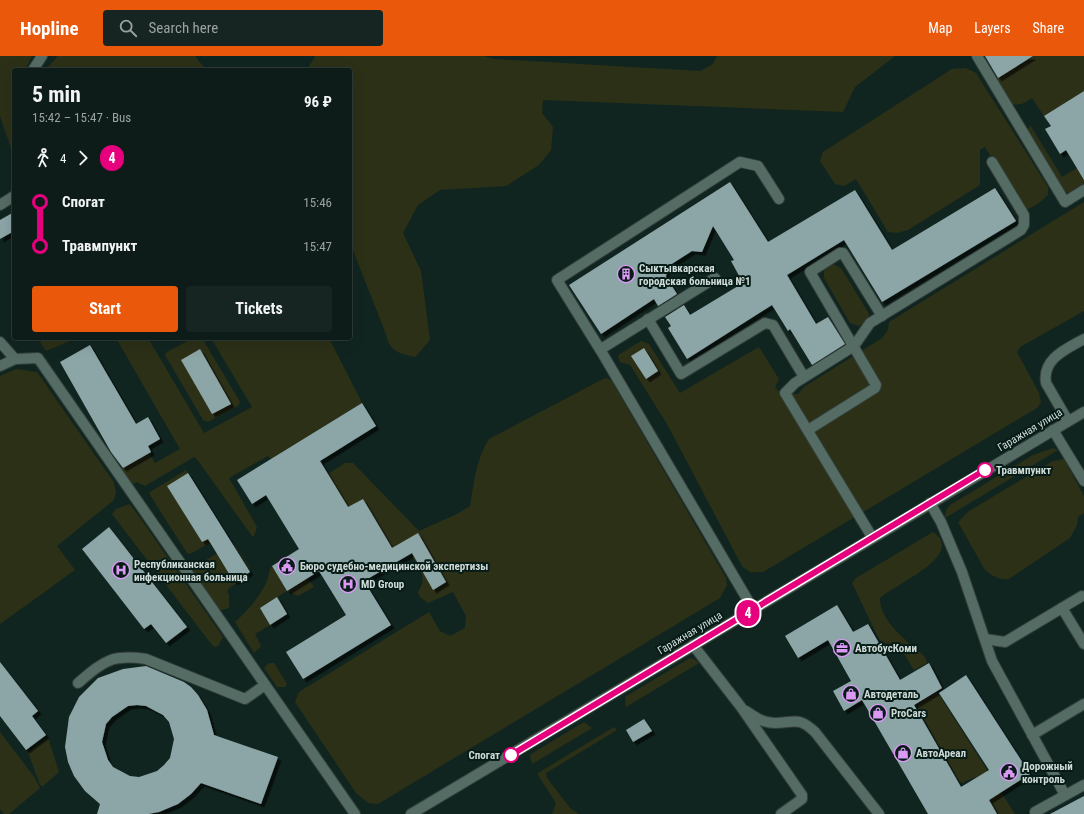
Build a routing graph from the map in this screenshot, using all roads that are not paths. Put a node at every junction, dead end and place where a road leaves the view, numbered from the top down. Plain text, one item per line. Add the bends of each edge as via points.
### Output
1 (42, 56) edge
2 (976, 56) edge
3 (34, 68) edge
4 (992, 162) dead end
5 (1084, 190) edge
6 (12, 197) edge
7 (779, 199) dead end
8 (0, 205) edge
9 (715, 278) dead end
10 (882, 316) junction
11 (648, 319) junction
12 (1084, 339) edge
13 (0, 342) edge
14 (854, 346) junction
15 (601, 350) junction
16 (15, 359) junction
17 (0, 366) edge
18 (804, 377) junction
19 (1084, 412) edge
20 (1068, 421) junction
21 (808, 430) junction
22 (1053, 430) junction
23 (1084, 481) edge
24 (930, 503) junction
25 (872, 537) junction
26 (1082, 596) dead end
27 (1062, 608) junction
28 (753, 609) junction
29 (985, 639) junction
30 (1084, 644) edge
31 (693, 645) junction
32 (78, 683) dead end
33 (265, 686) junction
34 (1084, 704) edge
35 (741, 707) junction
36 (1032, 735) junction
37 (1084, 786) edge
38 (1065, 796) junction
39 (355, 814) edge
40 (411, 814) edge
41 (781, 814) edge
42 (879, 814) edge
43 (1036, 814) edge

1 - 3 street
2 - 5 street via 1065,202
4 - 10 street via 1024,215 1021,230
6 - 8 street
7 - 15 street via 758,166 740,162 557,280
9 - 11 street
10 - 14 street via 870,323
10 - 14 street via 843,253 810,272
11 - 15 street
11 - 18 street via 681,374 765,323 773,325
12 - 20 street via 1055,356 1049,364 1045,378
13 - 16 street
14 - 18 street
14 - 21 street via 876,382 875,388
15 - 28 street
16 - 17 street
16 - 33 street via 38,358
18 - 21 street via 785,393
19 - 20 street, Гаражная улица
20 - 22 street, Гаражная улица
21 - 25 street
22 - 23 street
22 - 24 street, Гаражная улица
24 - 25 street, Гаражная улица
24 - 29 street via 962,572
25 - 28 street, Гаражная улица
26 - 27 street
27 - 29 street via 1005,642
27 - 30 street
28 - 31 street, Гаражная улица
29 - 36 street via 992,661
31 - 35 street
31 - 40 street, Гаражная улица
32 - 33 street via 103,662 130,657 146,659 245,699
33 - 39 street
34 - 36 street
35 - 41 street via 802,795 802,799
35 - 42 street via 759,719 773,723 805,723 815,732
36 - 38 street
37 - 38 street
38 - 43 street via 1035,812

